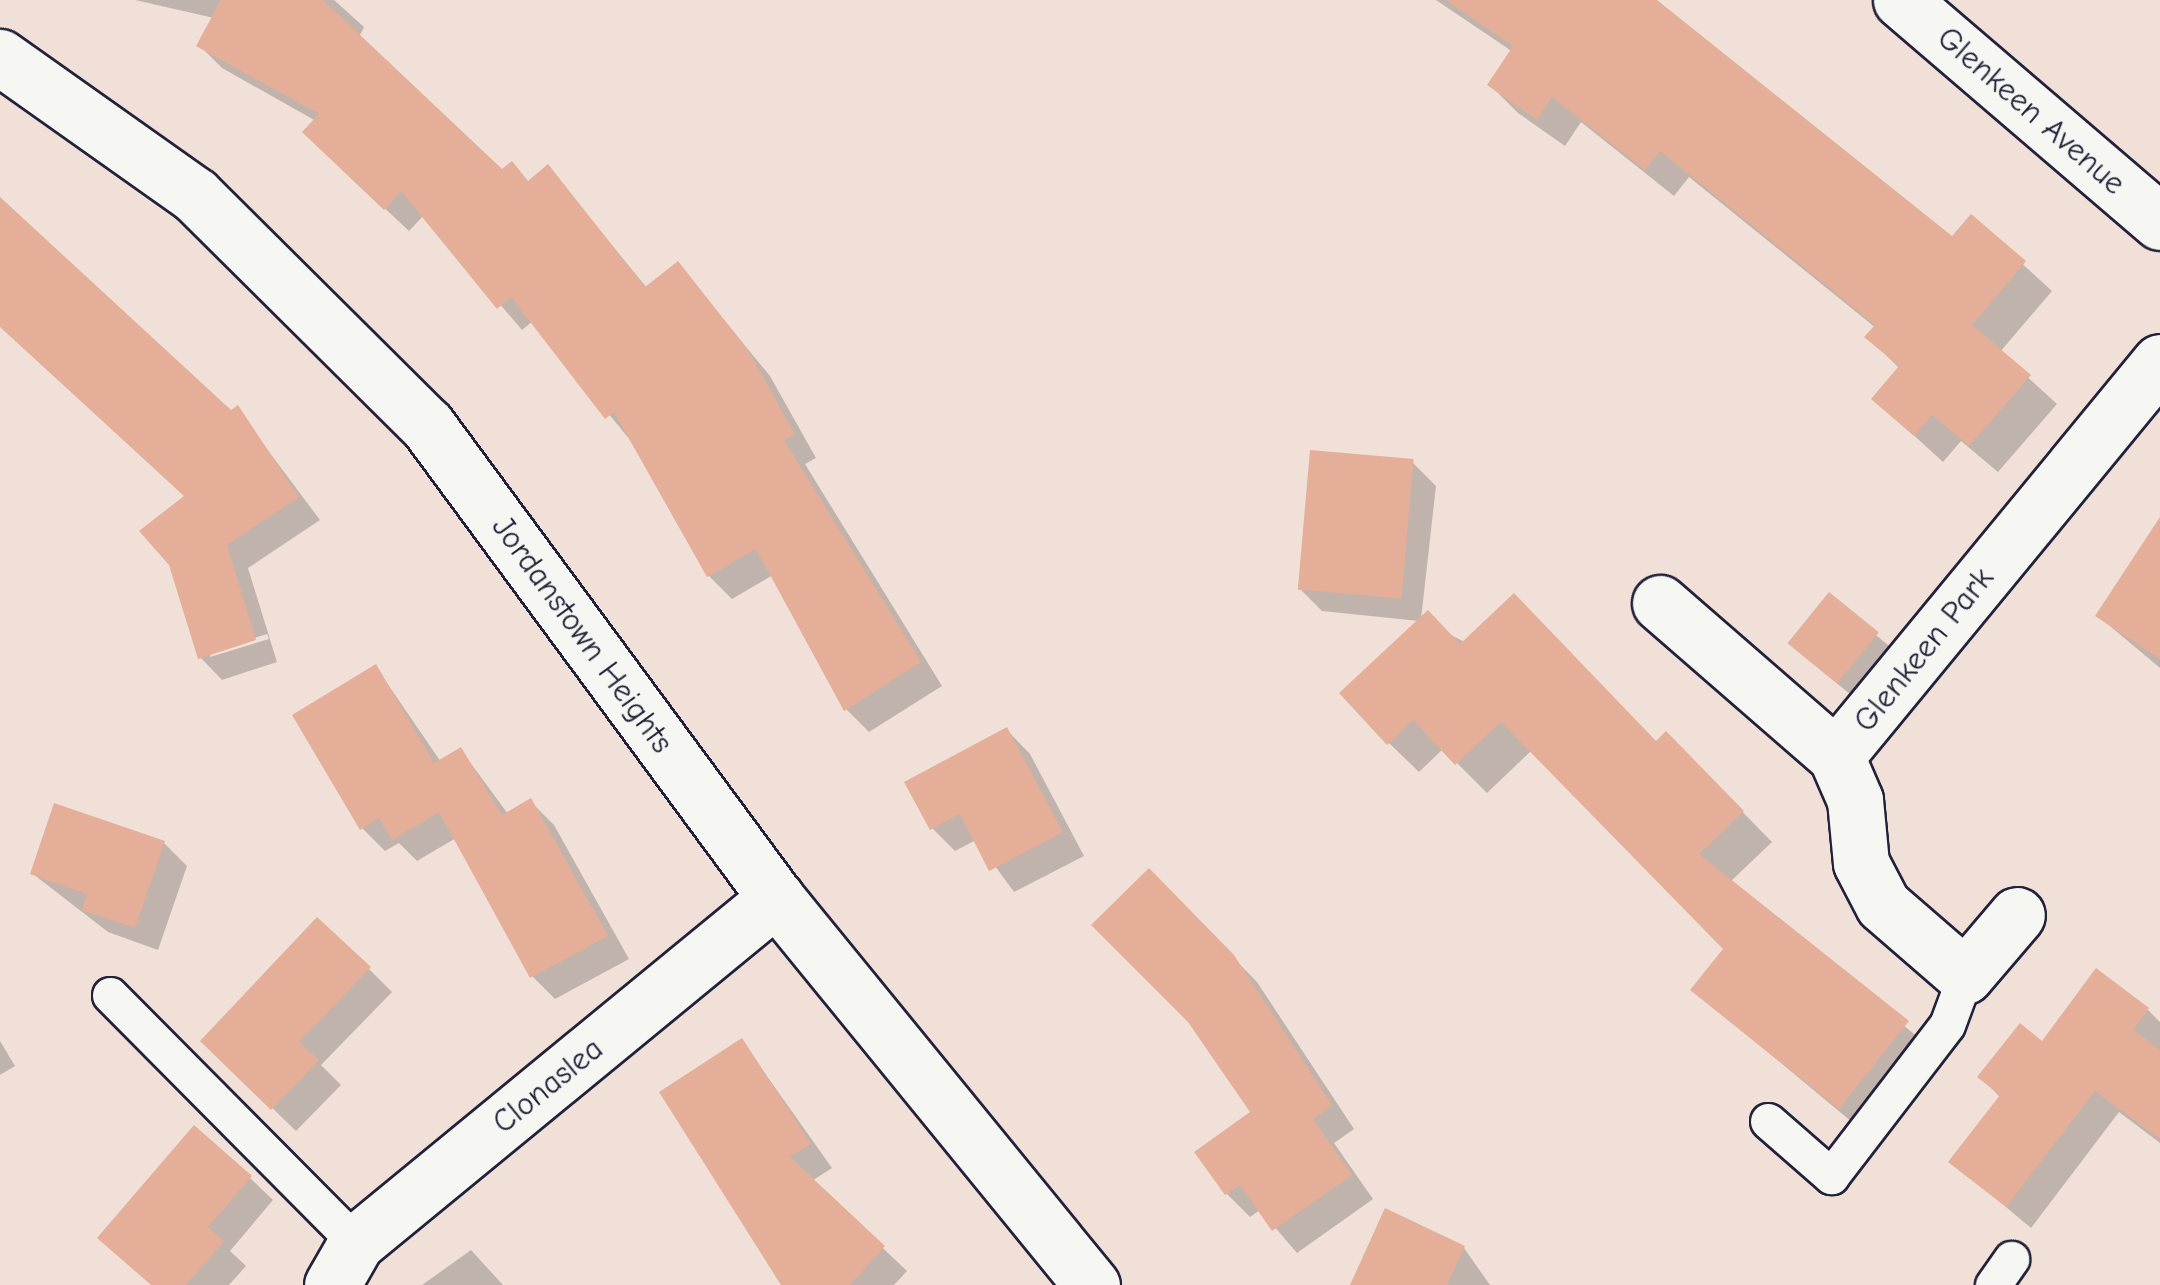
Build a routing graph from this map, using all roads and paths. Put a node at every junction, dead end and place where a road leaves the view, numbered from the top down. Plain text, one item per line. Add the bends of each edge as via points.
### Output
1 (1902, 0) edge
2 (0, 57) edge
3 (2160, 222) edge
4 (2160, 362) edge
5 (1660, 603) dead end
6 (1836, 756) junction
7 (776, 898) junction
8 (2016, 915) dead end
9 (1966, 976) junction
10 (110, 996) dead end
11 (1768, 1121) dead end
12 (344, 1264) edge
13 (1092, 1285) edge

1 - 3 street, Glenkeen Avenue
2 - 7 street, Jordanstown Heights via 195,195 428,425
4 - 6 street, Glenkeen Park
5 - 6 street, Glenkeen Park
6 - 9 street via 1855,800 1860,862 1883,905
7 - 12 street, Clonaslea
7 - 13 street, Jordanstown Heights
8 - 9 street
9 - 11 lane via 1948,1025 1830,1176
10 - 12 lane

